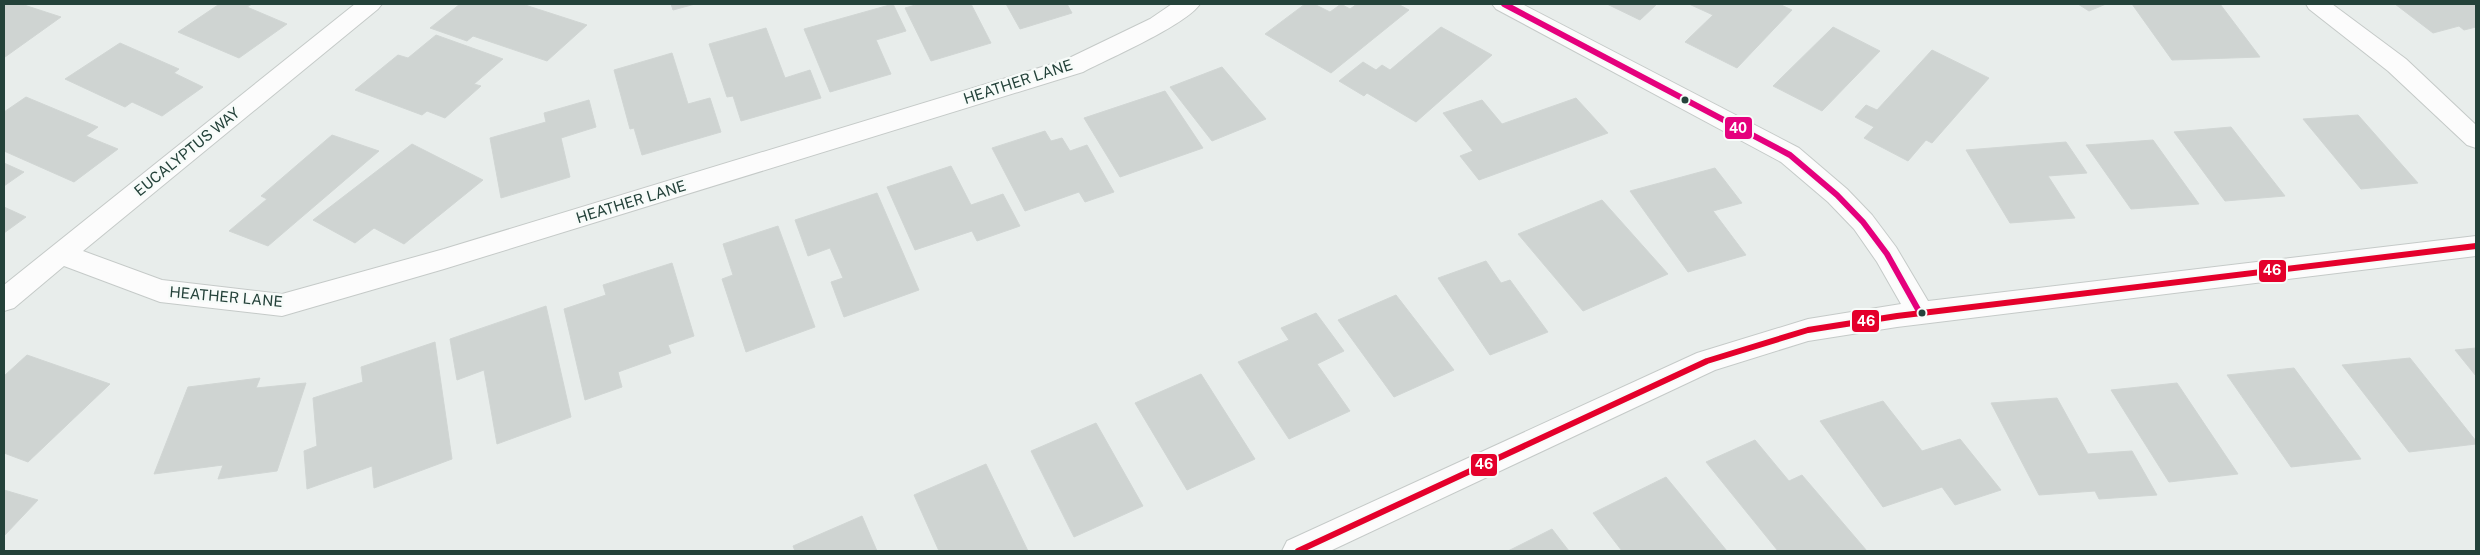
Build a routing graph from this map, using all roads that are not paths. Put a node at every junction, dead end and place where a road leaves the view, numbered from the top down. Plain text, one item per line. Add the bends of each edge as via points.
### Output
1 (370, 4) edge
2 (1188, 4) edge
3 (1504, 4) edge
4 (2317, 4) edge
5 (2476, 139) edge
6 (2476, 246) edge
7 (61, 254) junction
8 (4, 300) edge
9 (1920, 313) junction
10 (1298, 551) edge

1 - 7 street, EUCALYPTUS WAY
2 - 7 street, HEATHER LANE via 1158,24 1074,66 444,259 282,305 160,291
3 - 9 street via 1790,155 1863,222
4 - 5 street via 2397,65
6 - 9 street
7 - 8 street, EUCALYPTUS WAY
9 - 10 street via 1808,330 1707,361

